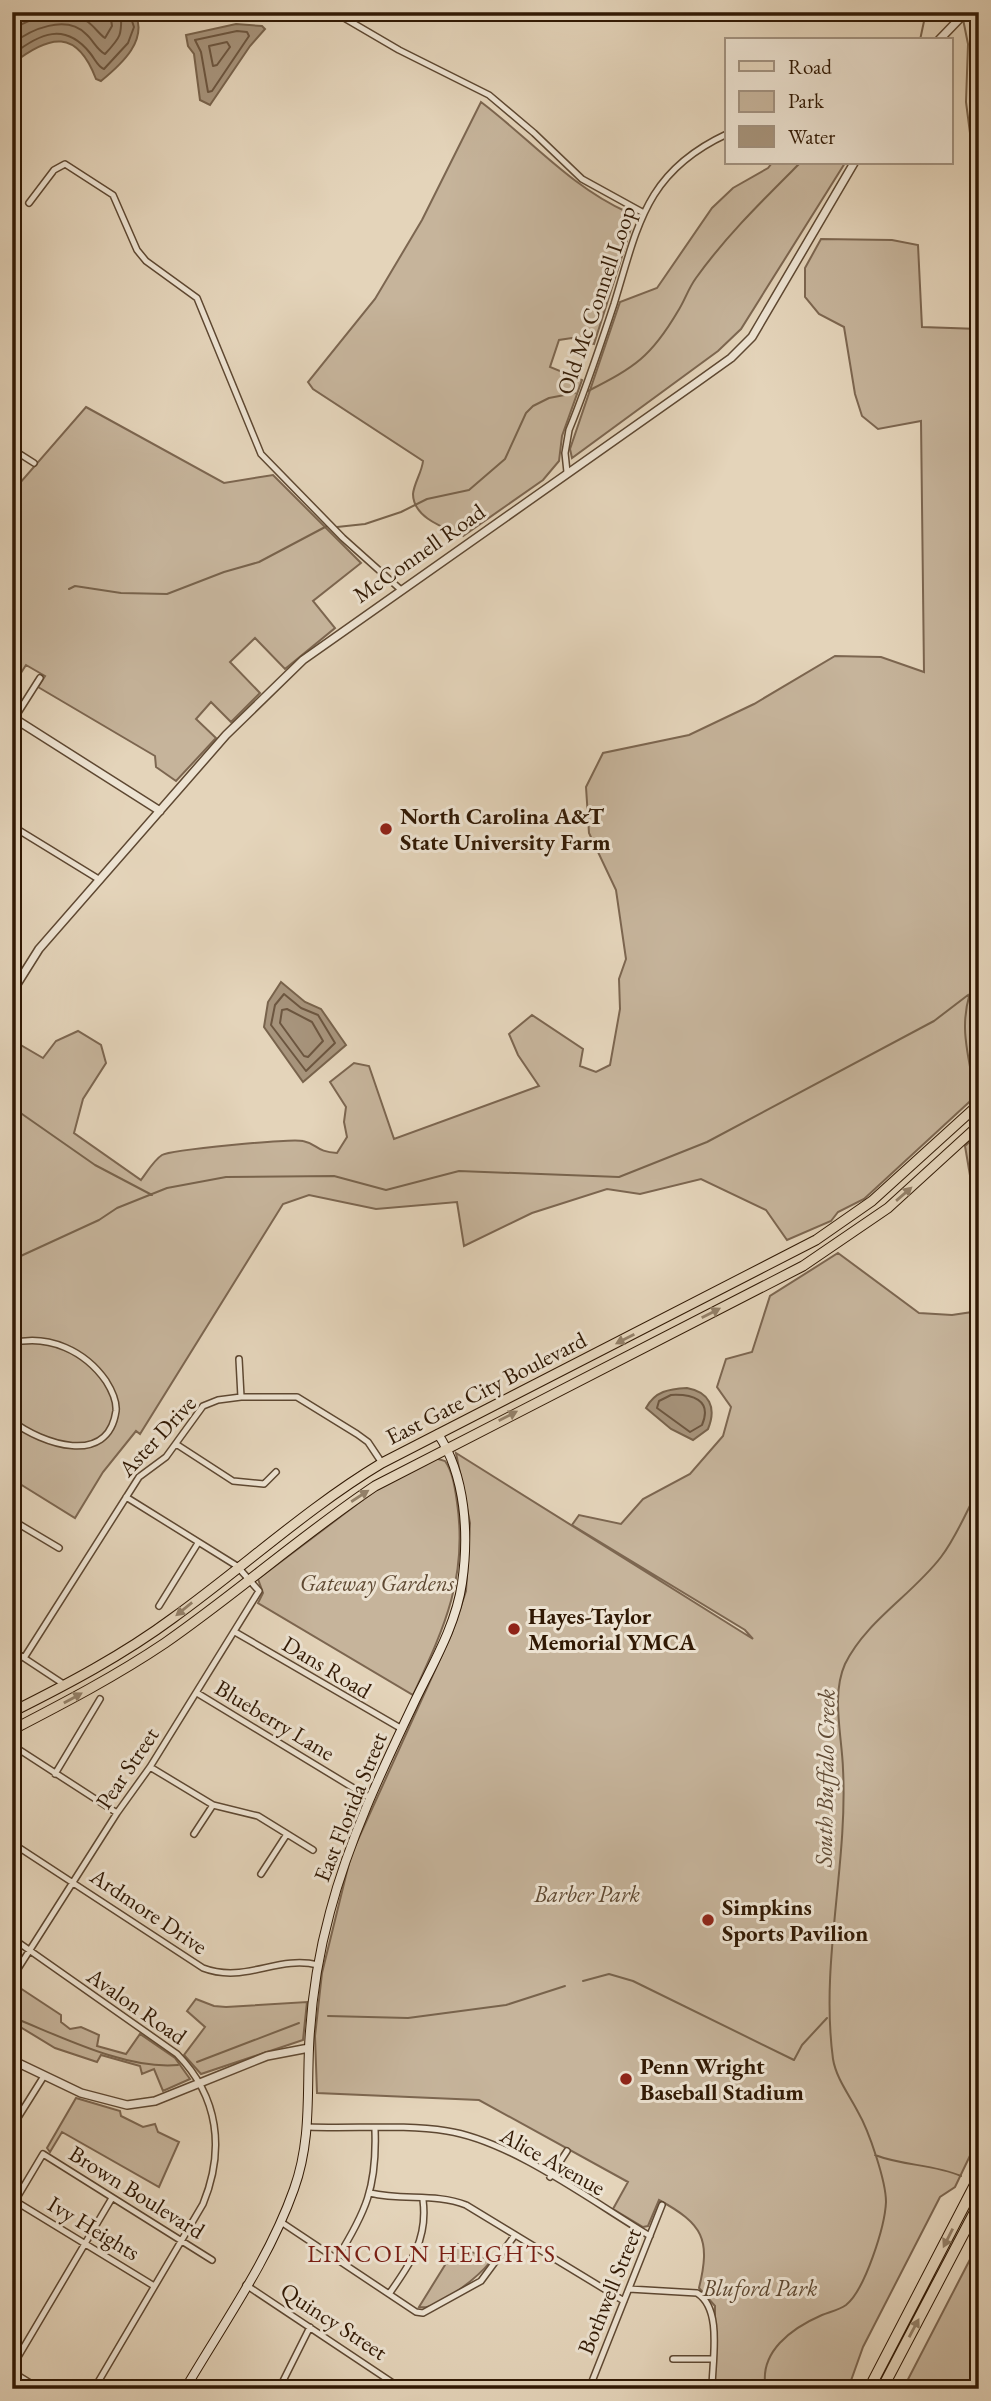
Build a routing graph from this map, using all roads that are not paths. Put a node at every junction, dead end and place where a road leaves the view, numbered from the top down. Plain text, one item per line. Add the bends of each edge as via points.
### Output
1 (334, 12) edge
2 (966, 12) edge
3 (941, 38) edge
4 (725, 135) edge
5 (853, 164) edge
6 (29, 203) dead end
7 (642, 212) junction
8 (12, 449) edge
9 (34, 463) dead end
10 (567, 472) junction
11 (400, 589) junction
12 (40, 678) dead end
13 (13, 718) edge
14 (160, 811) junction
15 (12, 826) edge
16 (100, 880) junction
17 (12, 992) edge
18 (979, 1104) edge
19 (979, 1125) edge
20 (858, 1210) junction
21 (867, 1224) junction
22 (12, 1343) edge
23 (239, 1359) dead end
24 (241, 1397) junction
25 (12, 1421) edge
26 (438, 1434) junction
27 (176, 1444) junction
28 (447, 1447) junction
29 (378, 1465) junction
30 (276, 1472) dead end
31 (126, 1497) junction
32 (12, 1520) edge
33 (304, 1535) junction
34 (198, 1543) junction
35 (60, 1548) dead end
36 (237, 1566) junction
37 (250, 1578) junction
38 (159, 1606) dead end
39 (235, 1632) junction
40 (12, 1650) edge
41 (24, 1658) junction
42 (65, 1685) junction
43 (197, 1693) junction
44 (100, 1699) dead end
45 (12, 1714) edge
46 (402, 1729) junction
47 (12, 1730) edge
48 (12, 1745) edge
49 (150, 1767) junction
50 (55, 1774) junction
51 (370, 1798) junction
52 (213, 1805) junction
53 (117, 1813) junction
54 (194, 1834) dead end
55 (287, 1834) junction
56 (12, 1843) edge
57 (313, 1850) dead end
58 (261, 1874) dead end
59 (73, 1881) junction
60 (12, 1938) edge
61 (31, 1950) junction
62 (318, 1965) junction
63 (12, 1978) edge
64 (309, 2048) junction
65 (12, 2060) edge
66 (44, 2076) junction
67 (201, 2083) junction
68 (12, 2127) edge
69 (309, 2127) junction
70 (375, 2130) junction
71 (567, 2151) dead end
72 (550, 2177) junction
73 (979, 2177) edge
74 (12, 2189) edge
75 (370, 2193) junction
76 (19, 2194) junction
77 (112, 2198) junction
78 (423, 2200) junction
79 (14, 2203) edge
80 (979, 2204) edge
81 (662, 2205) dead end
82 (281, 2222) junction
83 (515, 2235) junction
84 (650, 2236) junction
85 (181, 2240) junction
86 (85, 2244) junction
87 (212, 2260) dead end
88 (336, 2260) junction
89 (246, 2285) junction
90 (155, 2286) junction
91 (629, 2289) junction
92 (389, 2294) junction
93 (624, 2301) junction
94 (310, 2327) junction
95 (673, 2359) dead end
96 (712, 2359) junction
97 (12, 2367) edge
98 (12, 2373) edge
99 (38, 2389) edge
100 (94, 2389) edge
101 (185, 2389) edge
102 (279, 2389) edge
103 (402, 2389) edge
104 (589, 2389) edge
105 (712, 2389) edge
106 (869, 2389) edge
107 (882, 2389) edge

1 - 7 street via 489,95 582,179
2 - 3 street
4 - 7 street, Old Mc Connell Loop via 678,165
5 - 10 street, McConnell Road via 744,346
6 - 11 street via 54,170 65,164 113,195 137,250 197,298 261,454
7 - 10 street, Old Mc Connell Loop via 569,430
8 - 9 street
10 - 11 street, McConnell Road
11 - 14 street, McConnell Road via 323,643 280,681
12 - 13 street
13 - 14 street
14 - 16 street, McConnell Road
15 - 16 street
16 - 17 street, McConnell Road via 39,949
18 - 20 main road, East Gate City Boulevard
21 -> 19 main road, East Gate City Boulevard
20 - 21 main road
20 -> 26 main road, East Gate City Boulevard via 772,1265
28 -> 21 main road, East Gate City Boulevard via 803,1266
22 - 25 street via 44,1341 83,1356 111,1389 116,1409 110,1430 97,1443 82,1448 51,1442
23 - 24 street
24 - 27 street, Aster Drive via 203,1406
24 - 29 street, Aster Drive via 297,1397 368,1442
26 - 28 main road, East Florida Street
26 - 29 main road, East Gate City Boulevard
27 - 30 street via 233,1481 264,1484
27 - 31 street, Aster Drive via 139,1477
33 -> 28 main road, East Gate City Boulevard via 375,1486
28 - 46 main road, East Florida Street via 463,1510 462,1586 441,1646
29 - 33 main road via 306,1522
29 - 36 main road, East Gate City Boulevard
31 - 34 street
31 - 41 street, Aster Drive
32 - 35 street
33 - 37 main road, East Gate City Boulevard
34 - 36 street
34 - 38 street
36 - 37 street
36 -> 42 main road, East Gate City Boulevard via 173,1618
37 - 39 street, Pear Street via 259,1588 258,1595
47 -> 37 main road, East Gate City Boulevard via 166,1642
39 - 43 street, Pear Street
39 - 46 street, Dans Road
40 - 41 street
41 - 42 street
42 - 45 main road, East Gate City Boulevard
43 - 49 street, Pear Street
43 - 51 street, Blueberry Lane
44 - 50 street
46 - 51 main road, East Florida Street
48 - 50 street
49 - 52 street
49 - 53 street, Pear Street
50 - 53 street
51 - 62 main road, East Florida Street via 342,1868
52 - 54 street
52 - 55 street via 258,1816
53 - 59 street, Pear Street
55 - 57 street
55 - 58 street
56 - 59 street, Ardmore Drive
59 - 61 street, Pear Street
59 - 62 street, Ardmore Drive via 191,1962 214,1972 238,1975 291,1962
60 - 61 street, Avalon Road
61 - 63 street, Pear Street
61 - 67 street, Avalon Road via 177,2054
62 - 64 main road, East Florida Street
64 - 67 street via 267,2056
64 - 69 main road, East Florida Street
65 - 66 street
66 - 67 street via 121,2105 155,2101
66 - 68 street
67 - 85 street, Avalon Road via 214,2112 213,2179
69 - 70 street, Alice Avenue
69 - 82 main road, East Florida Street via 295,2187
70 - 72 street, Alice Avenue via 466,2136 518,2157
70 - 75 street
71 - 72 street
72 - 84 street, Alice Avenue
73 -> 106 highway
74 - 76 street, Ivy Heights
75 - 78 street
75 - 88 street via 359,2224
76 - 77 street, Brown Boulevard via 43,2154
76 - 79 street
77 - 85 street, Brown Boulevard
77 - 86 street
78 - 83 street via 456,2201
78 - 92 street via 420,2247
79 - 86 street, Ivy Heights
107 -> 80 highway
81 - 84 street, Bothwell Street
82 - 88 street
82 - 89 main road, East Florida Street
83 - 92 street via 481,2281 431,2312 416,2312
83 - 93 street
84 - 91 street, Bothwell Street
85 - 87 street, Brown Boulevard
85 - 90 street, Avalon Road
86 - 90 street, Ivy Heights
86 - 97 street
88 - 92 street
89 - 94 street, Quincy Street
89 - 101 main road, East Florida Street
90 - 100 street, Avalon Road
91 - 93 street, Bothwell Street
91 - 96 street via 704,2297 712,2313
93 - 104 street, Bothwell Street
94 - 102 street
94 - 103 street, Quincy Street
95 - 96 street
96 - 105 street
98 - 99 street

